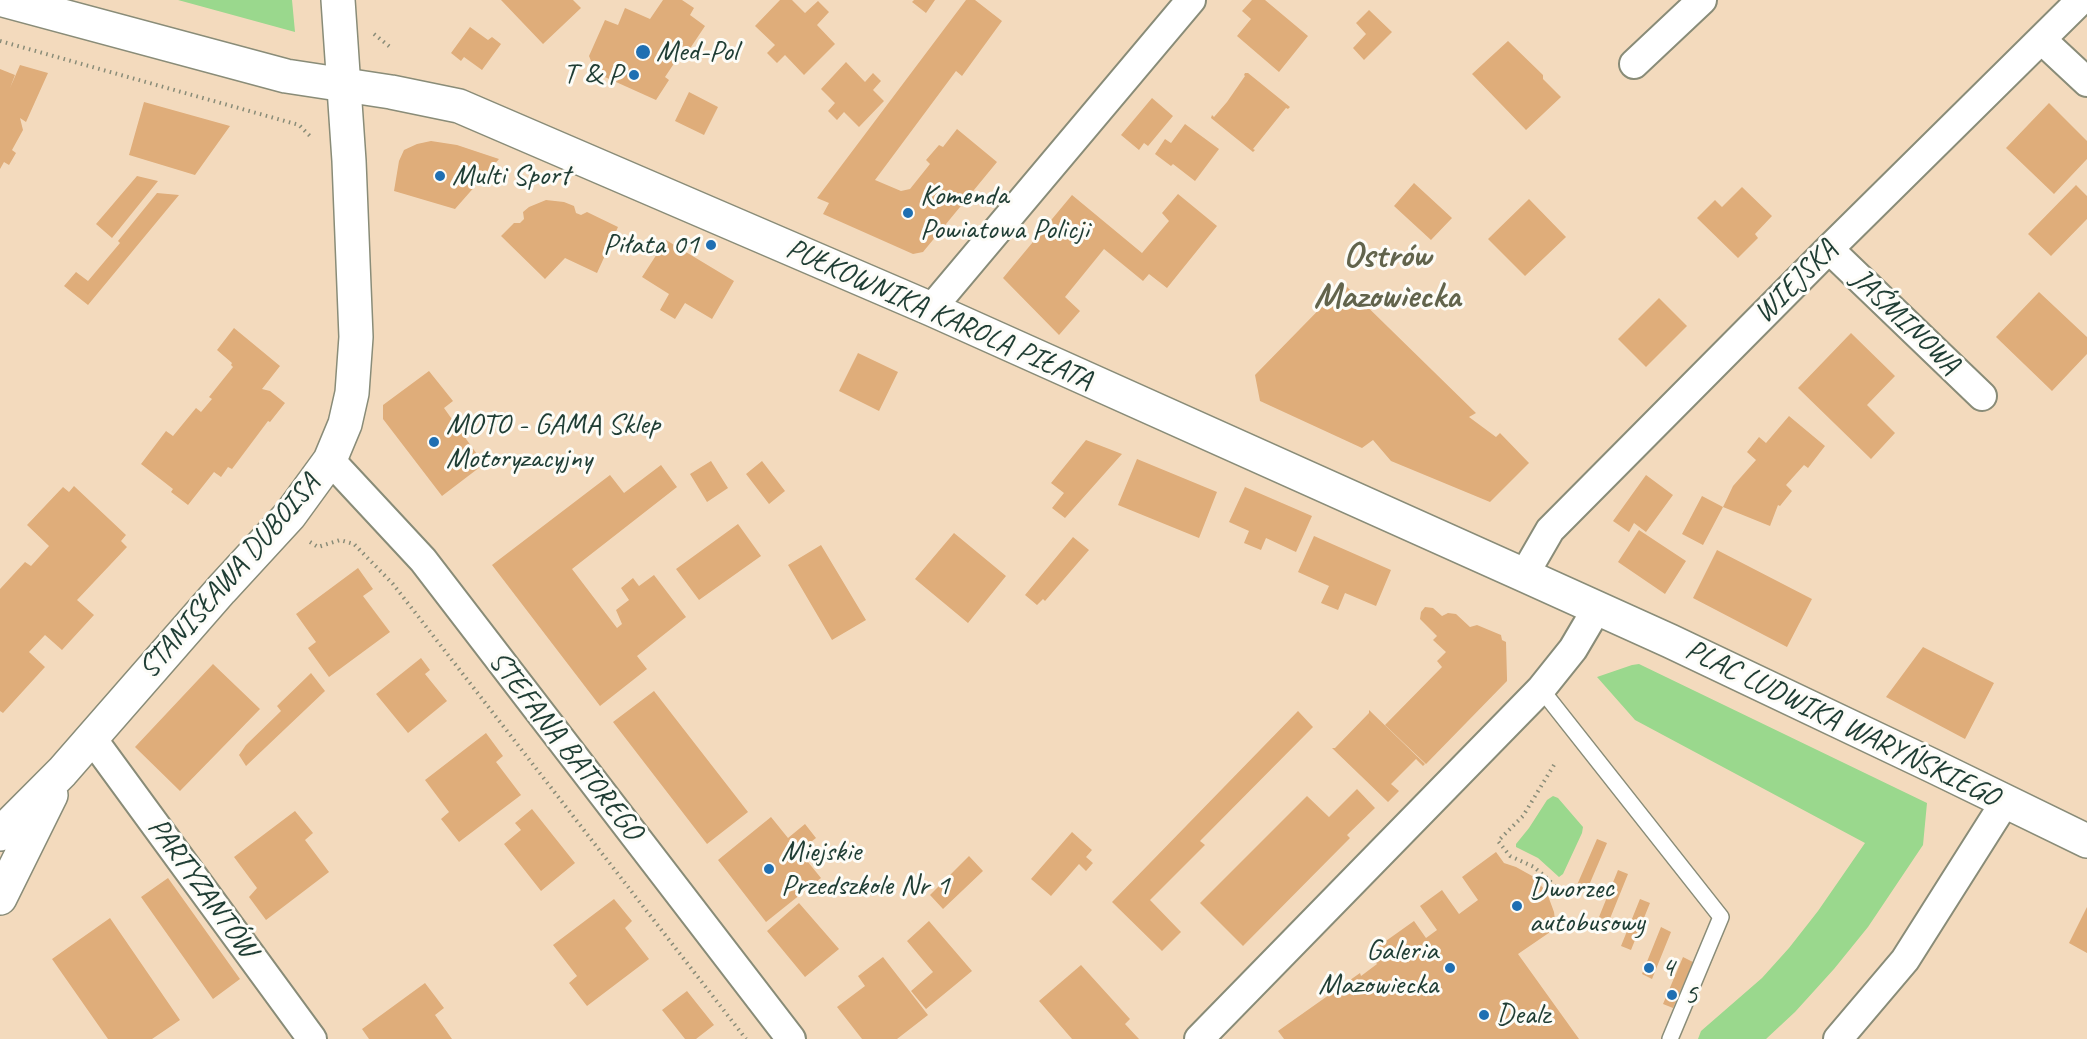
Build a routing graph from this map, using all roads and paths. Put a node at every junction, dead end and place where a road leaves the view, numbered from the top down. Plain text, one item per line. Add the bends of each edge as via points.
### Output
1 (3, 0) edge
2 (338, 0) edge
3 (1191, 0) edge
4 (1702, 0) edge
5 (2081, 0) edge
6 (0, 40) edge
7 (2042, 40) junction
8 (1634, 64) dead end
9 (2087, 82) edge
10 (344, 85) junction
11 (317, 142) dead end
12 (1828, 249) junction
13 (931, 309) junction
14 (1982, 396) dead end
15 (330, 460) junction
16 (304, 539) dead end
17 (1524, 575) junction
18 (1596, 610) junction
19 (1541, 689) junction
20 (91, 737) junction
21 (1554, 765) dead end
22 (62, 772) junction
23 (2005, 802) junction
24 (0, 834) edge
25 (2087, 841) edge
26 (1562, 895) dead end
27 (0, 898) edge
28 (312, 1039) edge
29 (746, 1039) edge
30 (791, 1039) edge
31 (1199, 1039) edge
32 (1670, 1039) edge
33 (1838, 1039) edge

1 - 10 street, PUŁKOWNIKA KAROLA PIŁATA via 286,76
2 - 10 street, STANISŁAWA DUBOISA
3 - 13 street
4 - 8 street
5 - 7 street, WIEJSKA
6 - 11 path via 299,125
7 - 9 street
7 - 12 street, WIEJSKA
10 - 13 street, PUŁKOWNIKA KAROLA PIŁATA via 459,106
10 - 15 street, STANISŁAWA DUBOISA via 356,336 352,393 345,424
12 - 14 street, JAŚMINOWA
12 - 17 street, WIEJSKA via 1550,530
13 - 17 street, PUŁKOWNIKA KAROLA PIŁATA
15 - 20 street, STANISŁAWA DUBOISA via 290,515
15 - 30 street, STEFANA BATOREGO via 423,560
16 - 29 path via 318,547 340,540 354,544 393,584
17 - 18 street, PLAC LUDWIKA WARYŃSKIEGO
18 - 19 street via 1573,649
18 - 23 street, PLAC LUDWIKA WARYŃSKIEGO via 1670,641
19 - 31 street
19 - 32 lane via 1721,917
20 - 22 street, STANISŁAWA DUBOISA
20 - 28 street, PARTYZANTÓW
21 - 26 path via 1523,816 1498,842 1510,856 1534,867
22 - 24 street, STANISŁAWA DUBOISA
22 - 27 street, STANISŁAWA DUBOISA
23 - 25 street, PLAC LUDWIKA WARYŃSKIEGO
23 - 33 street via 1905,960

